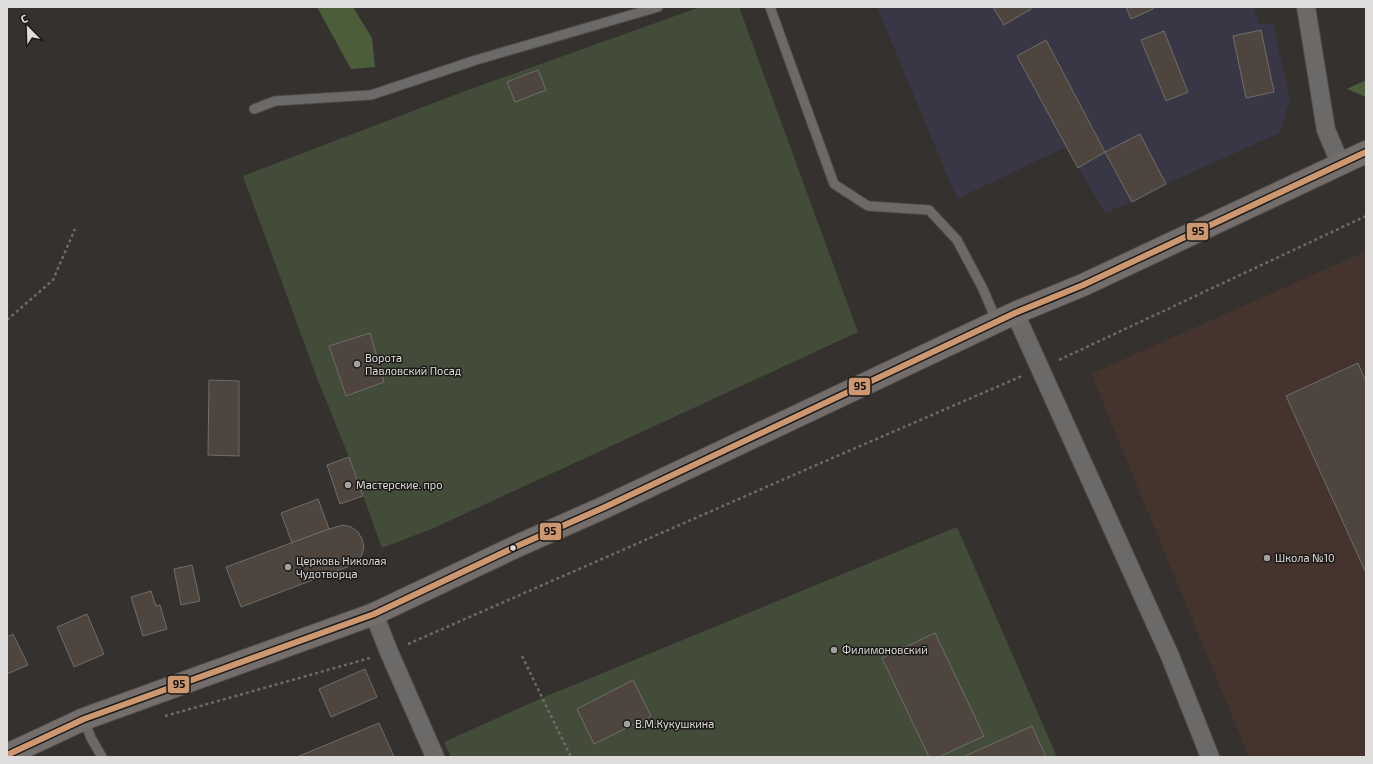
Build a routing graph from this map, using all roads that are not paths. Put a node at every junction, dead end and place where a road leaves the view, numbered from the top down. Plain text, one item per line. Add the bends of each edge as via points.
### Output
1 (658, 7) edge
2 (770, 7) edge
3 (1306, 7) edge
4 (254, 109) dead end
5 (1366, 152) edge
6 (1340, 163) junction
7 (1006, 318) junction
8 (374, 614) junction
9 (84, 719) junction
10 (7, 755) edge
11 (102, 757) edge
12 (435, 757) edge
13 (1210, 757) edge

1 - 4 lane via 476,60 371,95 275,101
2 - 7 lane via 834,184 868,206 929,210 957,240 983,289
3 - 6 street via 1326,130
5 - 6 street
6 - 7 street
7 - 8 street
7 - 13 street via 1041,368 1170,656
8 - 9 street
8 - 12 street
9 - 10 street
9 - 11 lane

